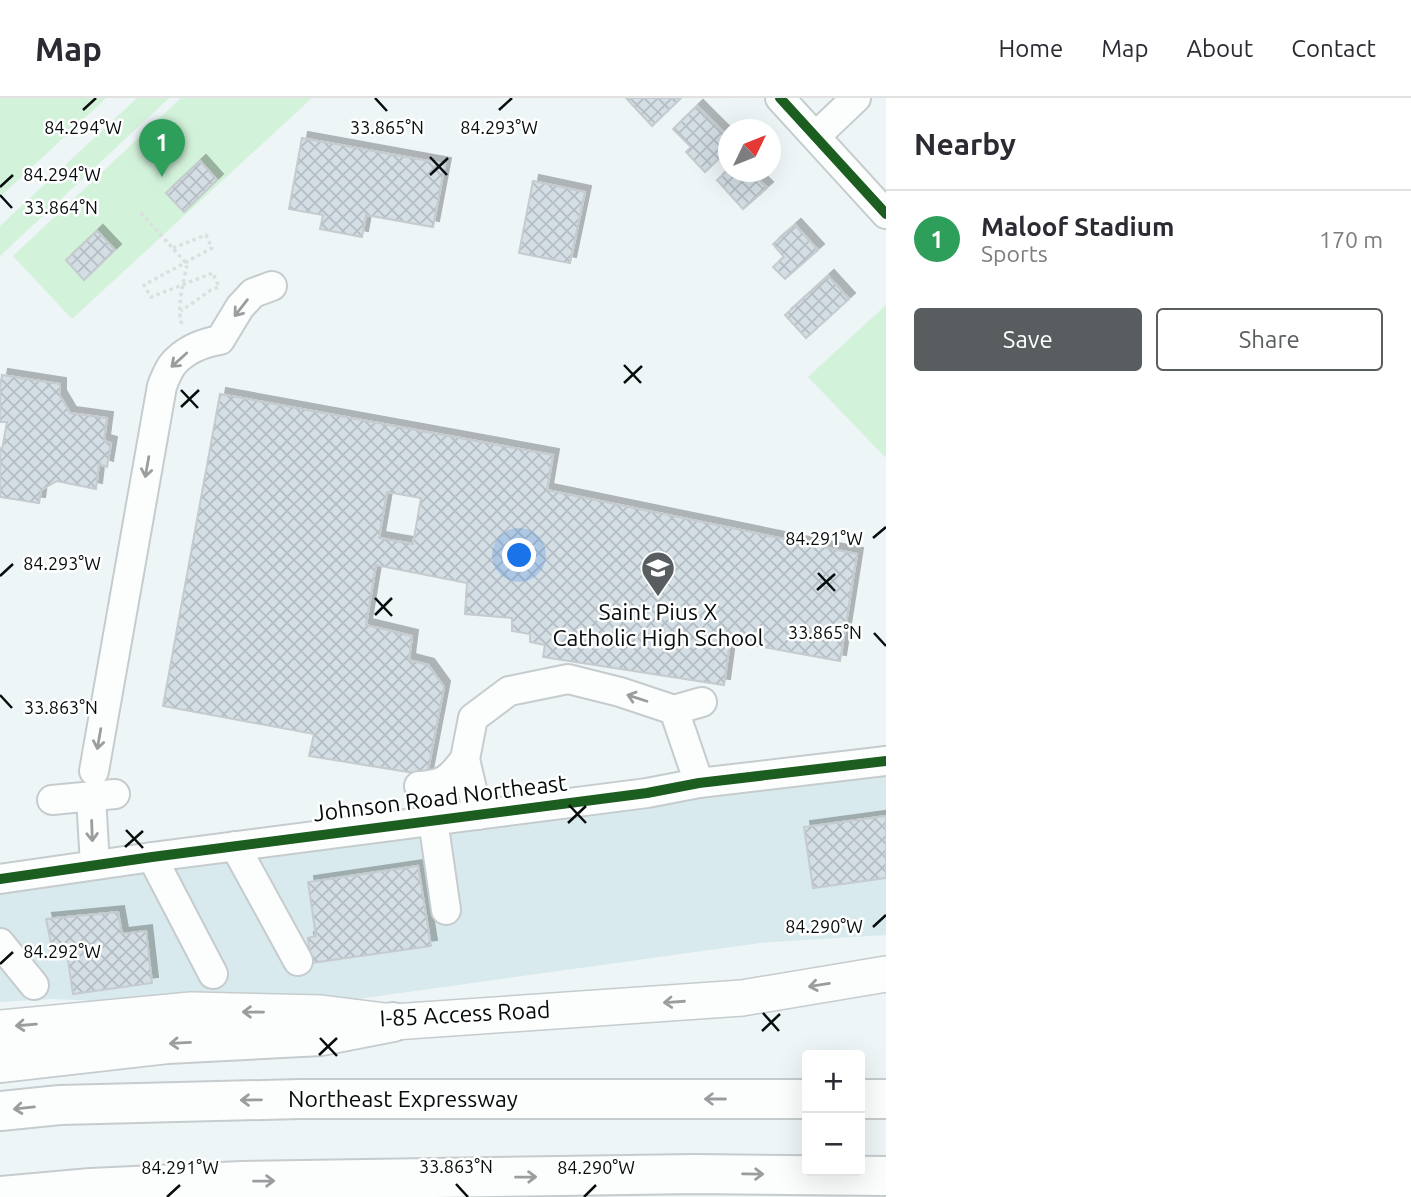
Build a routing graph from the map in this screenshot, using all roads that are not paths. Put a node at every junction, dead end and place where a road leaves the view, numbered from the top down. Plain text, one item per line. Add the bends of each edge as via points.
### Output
1 (780, 98) edge
2 (856, 98) edge
3 (816, 136) junction
4 (886, 214) edge
5 (272, 286) dead end
6 (702, 702) dead end
7 (674, 710) junction
8 (465, 760) junction
9 (886, 761) edge
10 (699, 783) junction
11 (419, 786) dead end
12 (100, 787) junction
13 (51, 800) dead end
14 (478, 815) junction
15 (433, 820) junction
16 (235, 846) junction
17 (152, 857) junction
18 (95, 865) junction
19 (0, 879) edge
20 (446, 910) dead end
21 (0, 943) edge
22 (298, 961) dead end
23 (213, 974) dead end
24 (886, 974) edge
25 (34, 985) dead end
26 (393, 1021) junction
27 (0, 1028) edge
28 (0, 1063) edge
29 (802, 1099) edge
30 (865, 1099) edge
31 (886, 1099) edge
32 (0, 1111) edge
33 (886, 1175) edge
34 (0, 1196) edge

1 - 3 street
2 - 3 street
3 - 4 street
5 -> 12 street via 253,293 220,340 192,348 172,365 162,386
6 - 7 street
7 -> 8 street via 568,679 509,691 473,718
7 - 10 street
8 - 11 street via 436,786
8 - 14 street
9 - 10 street, Johnson Road Northeast
10 - 14 street, Johnson Road Northeast
12 - 13 street
12 -> 18 street
14 - 15 street, Johnson Road Northeast
15 - 16 street, Johnson Road Northeast
15 - 20 street
16 - 17 street, Johnson Road Northeast
16 - 22 street
17 - 18 street, Johnson Road Northeast
17 - 23 street
18 - 19 street, Johnson Road Northeast
21 - 25 street
24 -> 26 main road, I-85 Access Road via 742,998
26 -> 27 main road, I-85 Access Road via 321,1013 191,1010
26 -> 28 highway via 321,1036 167,1044
29 -> 32 highway, Northeast Expressway via 286,1099
30 - 31 highway
34 -> 33 highway via 242,1181

